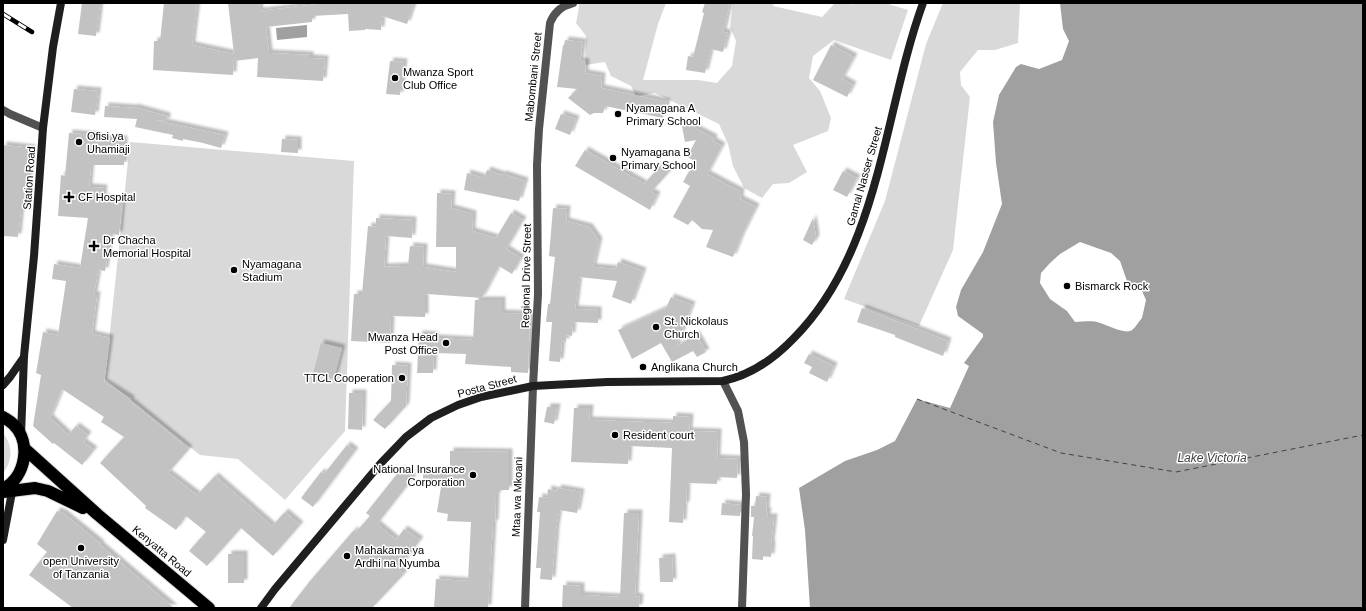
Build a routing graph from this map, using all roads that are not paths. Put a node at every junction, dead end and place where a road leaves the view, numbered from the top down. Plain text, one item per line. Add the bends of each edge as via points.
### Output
1 (62, 3) edge
2 (573, 3) edge
3 (923, 3) edge
4 (3, 110) edge
5 (43, 128) junction
6 (537, 165) joint
7 (24, 356) junction
8 (756, 369) joint
9 (723, 381) junction
10 (3, 385) edge
11 (532, 386) junction
12 (3, 416) edge
13 (21, 436) junction
14 (25, 448) junction
15 (8, 488) edge
16 (97, 514) junction
17 (3, 540) edge
18 (209, 608) edge
19 (261, 608) edge
20 (525, 608) edge
21 (742, 608) edge

1 - 5 main road, Station Road via 53,47
2 - 6 street, Mabombani Street via 558,10 550,23
3 - 8 main road, Gamal Nasser Street via 868,209 855,242 838,278 816,314 786,347
4 - 5 street
5 - 7 main road, Station Road
6 - 11 street, Regional Drive Street via 538,294
7 - 10 main road, Station Road
7 - 13 main road, Station Road
8 - 9 main road, Posta Street
9 - 11 main road, Posta Street via 607,382
9 - 21 street via 738,411 744,442 746,494
11 - 19 main road, Posta Street via 481,397 458,405 431,418 406,437 381,463
11 - 20 street, Mtaa wa Mkoani
12 - 13 highway via 14,424
13 - 14 highway
14 - 15 highway via 20,472
14 - 16 highway, Kenyatta Road
15 - 16 highway, Kenyatta Road via 48,490
15 - 17 main road
16 - 18 highway, Kenyatta Road

